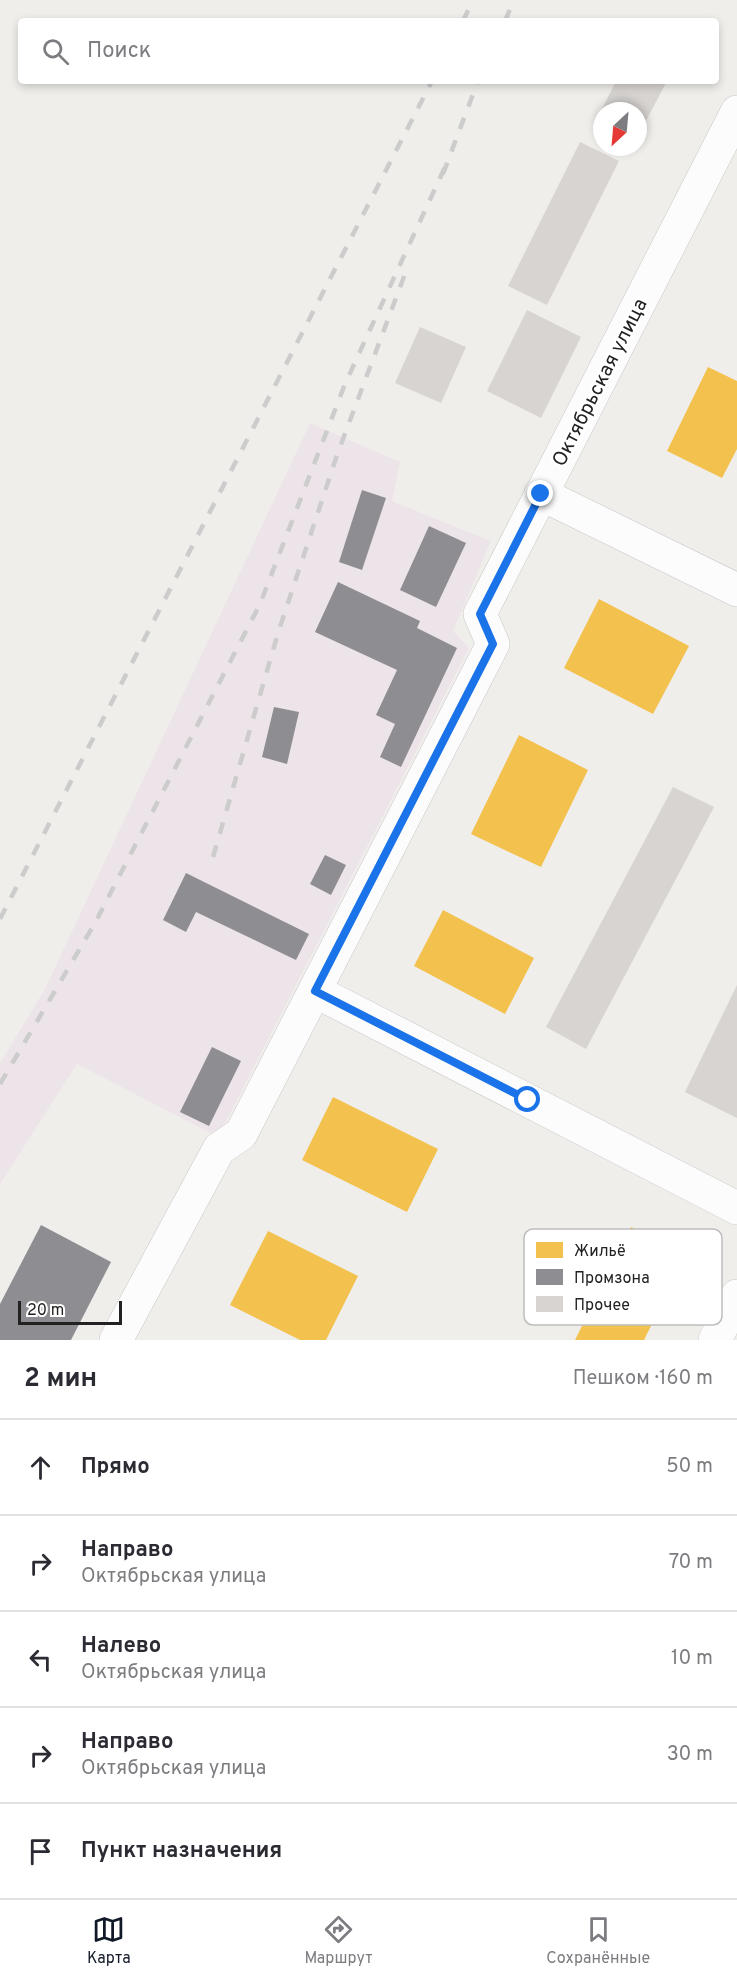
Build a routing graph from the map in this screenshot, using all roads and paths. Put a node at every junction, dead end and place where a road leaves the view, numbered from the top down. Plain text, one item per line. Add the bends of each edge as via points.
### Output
1 (737, 112) edge
2 (541, 494) junction
3 (735, 585) edge
4 (315, 991) junction
5 (737, 1208) edge
6 (737, 1296) edge
7 (116, 1340) edge
8 (715, 1340) edge

1 - 2 street, Октябрьская улица
2 - 3 street
2 - 4 street, Октябрьская улица via 480,614 493,644
4 - 5 street
4 - 7 street, Октябрьская улица via 241,1134 219,1149
6 - 8 street

